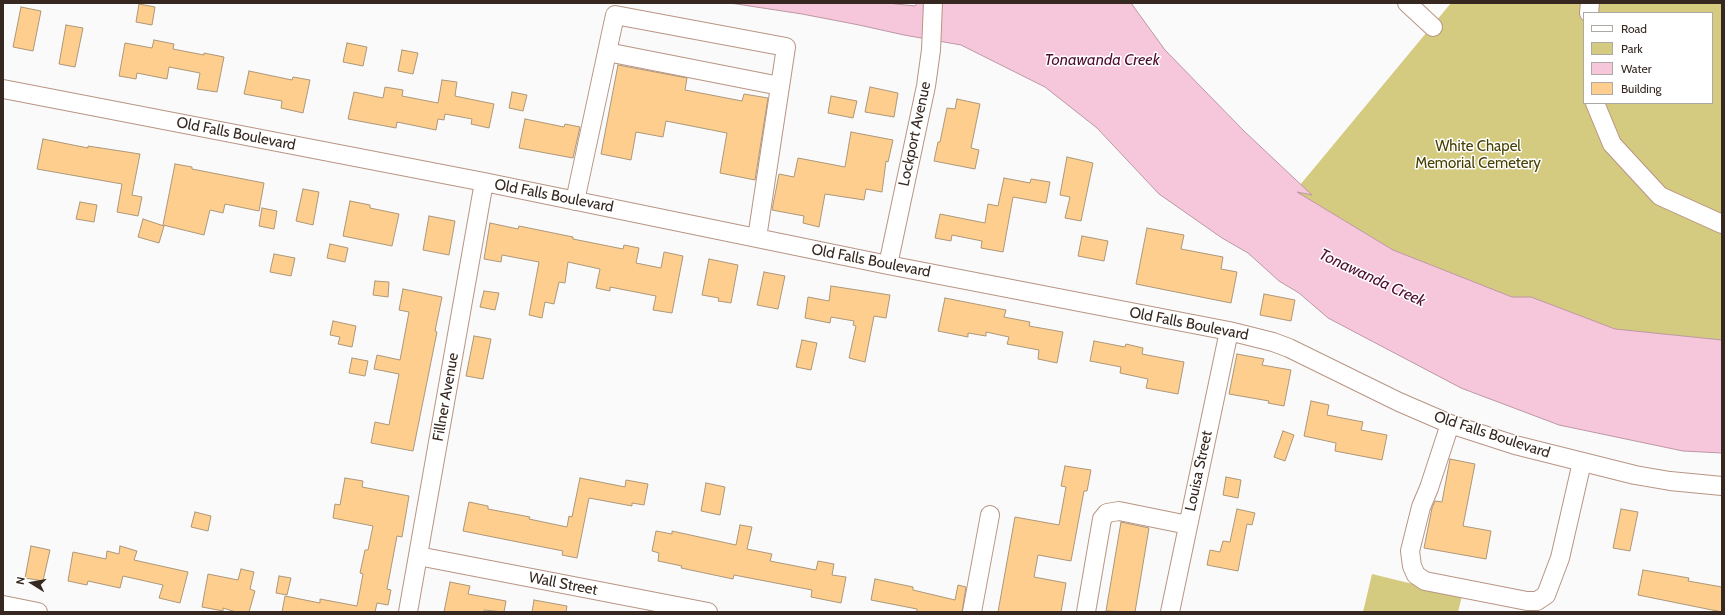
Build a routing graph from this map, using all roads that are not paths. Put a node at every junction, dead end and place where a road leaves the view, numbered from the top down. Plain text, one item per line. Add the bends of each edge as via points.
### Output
1 (933, 3) edge
2 (1407, 3) edge
3 (1433, 27) dead end
4 (607, 52) junction
5 (780, 86) junction
6 (3, 89) edge
7 (1595, 104) edge
8 (484, 182) junction
9 (575, 201) junction
10 (1722, 224) edge
11 (757, 238) junction
12 (888, 265) junction
13 (1229, 331) junction
14 (1450, 424) junction
15 (1582, 462) junction
16 (1722, 486) edge
17 (990, 515) dead end
18 (1188, 525) junction
19 (418, 556) junction
20 (3, 605) edge
21 (38, 612) edge
22 (408, 612) edge
23 (708, 612) edge
24 (972, 612) edge
25 (1086, 612) edge
26 (1170, 612) edge

1 - 12 street, Lockport Avenue via 926,86
2 - 3 street
4 - 5 street
4 - 5 street via 615,15 786,47
4 - 9 street
5 - 11 street
6 - 8 street, Old Falls Boulevard
7 - 10 street via 1612,144 1660,196
8 - 9 street, Old Falls Boulevard
8 - 19 street, Fillner Avenue
9 - 11 street, Old Falls Boulevard
11 - 12 street, Old Falls Boulevard
12 - 13 street, Old Falls Boulevard
13 - 14 street, Old Falls Boulevard via 1289,348
13 - 18 street, Louisa Street
14 - 15 street, Old Falls Boulevard via 1515,445
14 - 15 street via 1421,507 1410,551 1416,575 1425,581 1527,601 1537,601 1546,595 1560,558
15 - 16 street, Old Falls Boulevard via 1670,481
17 - 24 street
18 - 25 street via 1118,511 1107,513 1102,519
18 - 26 street, Louisa Street
19 - 22 street, Fillner Avenue
19 - 23 street, Wall Street
20 - 21 street

